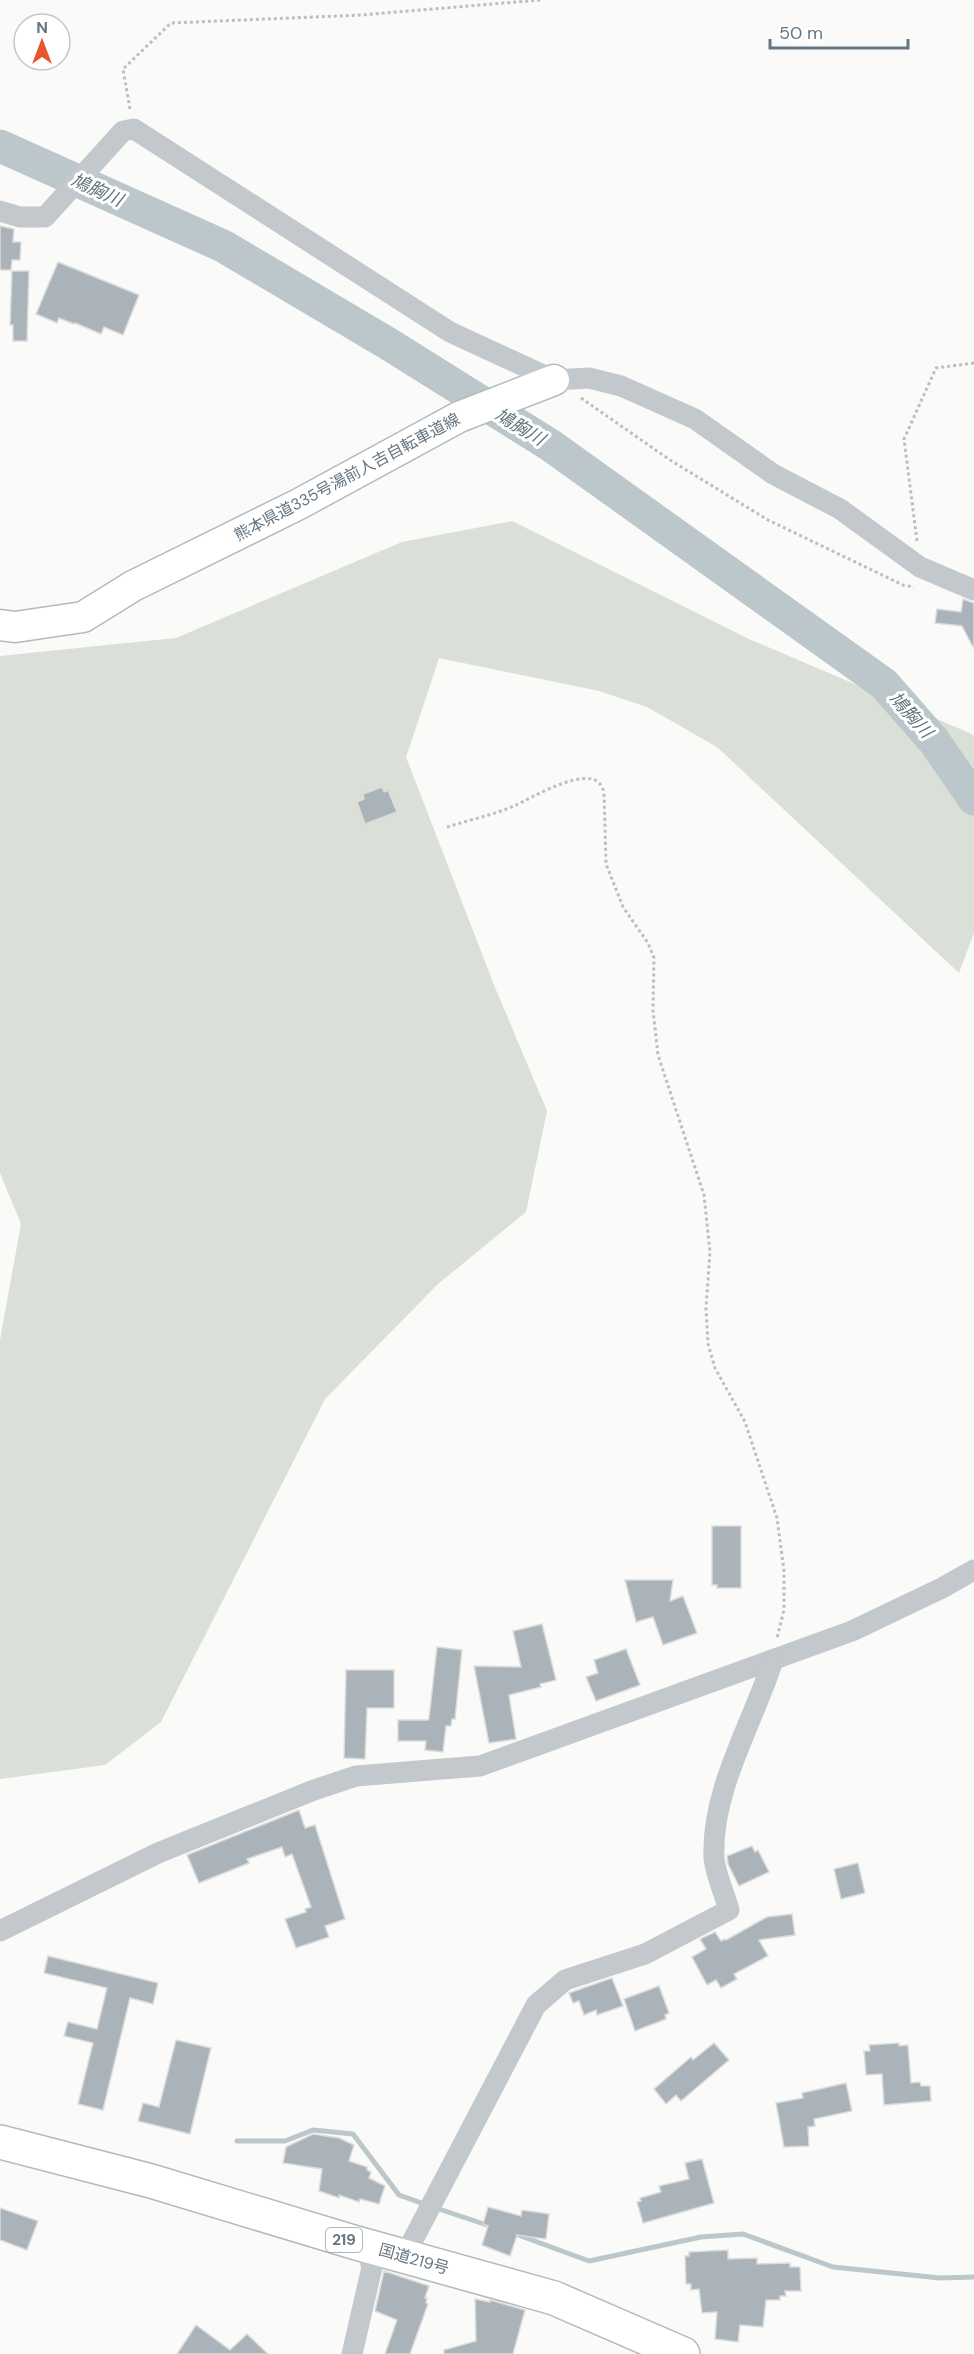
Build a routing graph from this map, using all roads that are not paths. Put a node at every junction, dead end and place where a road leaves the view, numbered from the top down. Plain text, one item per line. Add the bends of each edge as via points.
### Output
1 (0, 211) edge
2 (554, 380) junction
3 (974, 590) edge
4 (0, 625) edge
5 (974, 1570) edge
6 (773, 1660) junction
7 (0, 1931) edge
8 (0, 2142) edge
9 (366, 2246) junction
10 (404, 2257) junction
11 (352, 2354) edge
12 (682, 2354) edge

1 - 2 street via 20,217 45,217 128,130 450,332
2 - 3 street via 589,378 621,386 695,419 773,474 840,509 920,567
2 - 4 main road, 熊本県道335号湯前人吉自転車道線 via 459,417 299,504 133,586 83,617 15,627
5 - 6 street via 852,1631
6 - 7 street via 480,1766 356,1776 314,1790 158,1853
6 - 10 street via 722,1791 714,1859 729,1910 645,1954 565,1980 536,2005
8 - 9 highway, 国道219号 / 219 via 151,2181
9 - 10 highway, 国道219号 / 219
9 - 11 street via 372,2267
10 - 12 highway, 国道219号 / 219 via 554,2298

